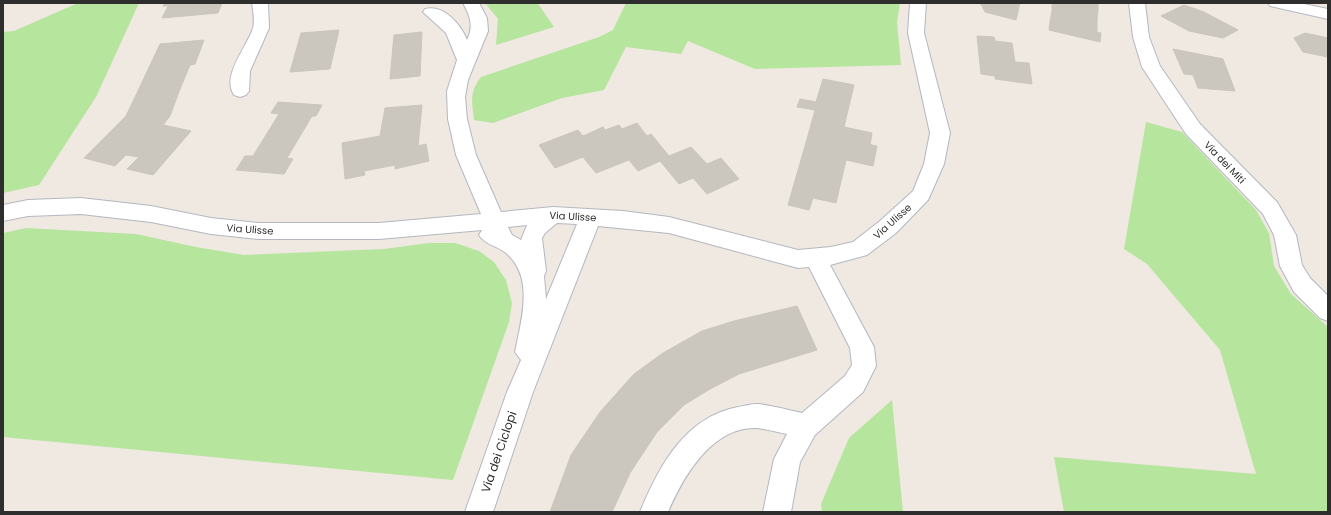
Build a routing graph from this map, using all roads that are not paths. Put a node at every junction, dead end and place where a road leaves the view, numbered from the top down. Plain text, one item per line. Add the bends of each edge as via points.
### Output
1 (260, 3) edge
2 (464, 3) edge
3 (471, 3) edge
4 (918, 3) edge
5 (1137, 3) edge
6 (1276, 3) edge
7 (426, 8) edge
8 (1328, 14) edge
9 (466, 60) junction
10 (240, 91) dead end
11 (3, 213) edge
12 (553, 214) junction
13 (590, 217) junction
14 (494, 219) junction
15 (443, 224) junction
16 (503, 239) junction
17 (815, 258) junction
18 (535, 280) junction
19 (1328, 311) edge
20 (520, 392) junction
21 (806, 426) junction
22 (479, 512) edge
23 (654, 512) edge
24 (777, 512) edge

1 - 10 street via 261,28 240,71
2 - 7 street via 455,10 443,13
3 - 9 street via 480,22 480,35
4 - 17 street, Via Ulisse via 916,33 940,133 934,164 921,195 888,227 859,249
5 - 19 street, Via dei Miti via 1141,37 1151,67 1193,129 1270,208 1285,235 1291,266 1302,285
6 - 8 street
7 - 9 street via 453,28
9 - 14 street via 457,88 456,102 461,137
11 - 15 street, Via Ulisse via 28,208 81,206 259,231 379,231
12 - 13 street, Via Ulisse
12 - 14 street, Via Ulisse
12 - 18 street via 533,231 530,240
13 - 17 street, Via Ulisse via 669,224 798,259
13 - 20 street
14 - 15 street, Via Ulisse
14 - 16 street
15 - 16 street
16 - 18 street via 518,251 528,264
17 - 21 street via 862,347 864,366 854,384
18 - 20 street via 536,297
20 - 22 street, Via dei Ciclopi
21 - 23 street via 756,416 728,421 696,441 669,478
21 - 24 street via 787,459

